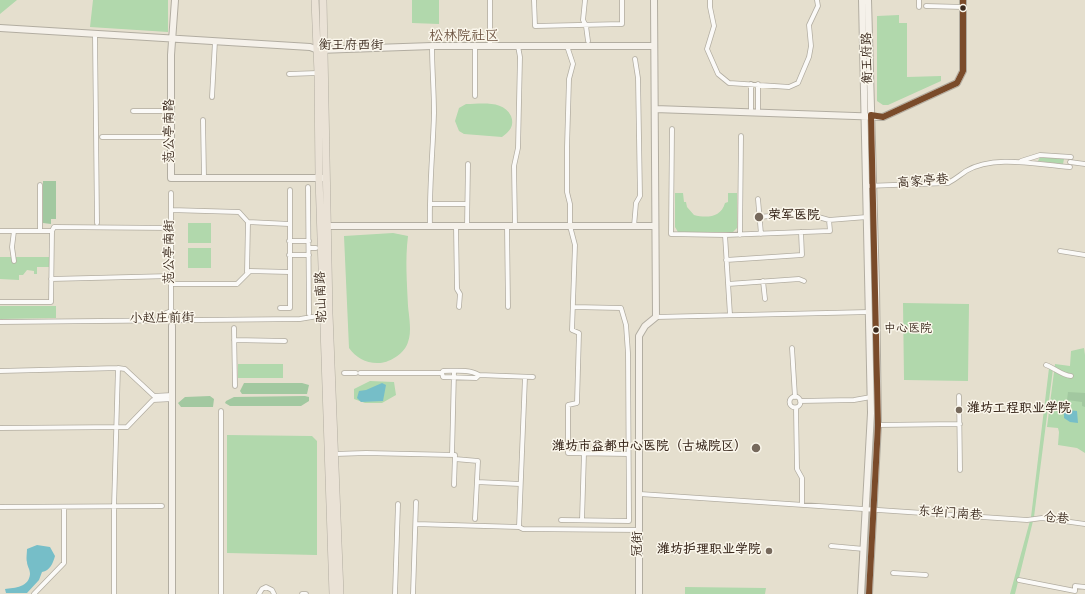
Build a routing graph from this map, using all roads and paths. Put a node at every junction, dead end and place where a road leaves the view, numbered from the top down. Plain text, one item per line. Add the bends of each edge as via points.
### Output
1 (175, 0) edge
2 (315, 0) edge
3 (322, 0) edge
4 (490, 0) edge
5 (534, 0) edge
6 (585, 0) edge
7 (622, 0) edge
8 (654, 0) edge
9 (710, 0) edge
10 (818, 0) edge
11 (862, 0) edge
12 (868, 0) edge
13 (919, 0) edge
14 (963, 3) edge
15 (926, 6) dead end
16 (919, 7) dead end
17 (586, 26) junction
18 (0, 28) edge
19 (95, 35) junction
20 (173, 40) junction
21 (588, 40) dead end
22 (215, 41) junction
23 (432, 46) junction
24 (475, 46) junction
25 (490, 46) junction
26 (518, 46) junction
27 (567, 46) junction
28 (654, 46) junction
29 (321, 49) junction
30 (635, 59) dead end
31 (318, 73) junction
32 (289, 74) dead end
33 (751, 84) junction
34 (758, 84) junction
35 (475, 96) dead end
36 (212, 98) dead end
37 (655, 109) junction
38 (134, 111) dead end
39 (171, 111) junction
40 (751, 112) junction
41 (758, 112) junction
42 (868, 115) junction
43 (203, 120) dead end
44 (672, 129) dead end
45 (741, 136) dead end
46 (102, 138) dead end
47 (171, 138) junction
48 (1019, 162) junction
49 (1070, 162) junction
50 (468, 164) dead end
51 (1085, 164) edge
52 (204, 178) junction
53 (322, 178) junction
54 (40, 185) dead end
55 (870, 186) junction
56 (308, 187) dead end
57 (290, 190) dead end
58 (172, 193) dead end
59 (758, 199) dead end
60 (430, 204) junction
61 (467, 204) junction
62 (171, 210) junction
63 (759, 217) junction
64 (867, 217) junction
65 (829, 220) junction
66 (248, 222) junction
67 (97, 223) dead end
68 (289, 224) junction
69 (324, 226) junction
70 (430, 226) junction
71 (456, 226) junction
72 (467, 226) junction
73 (507, 226) junction
74 (515, 226) junction
75 (570, 226) junction
76 (634, 226) junction
77 (655, 226) junction
78 (171, 228) junction
79 (0, 231) edge
80 (14, 231) junction
81 (40, 231) junction
82 (52, 231) junction
83 (801, 232) junction
84 (761, 234) junction
85 (725, 235) junction
86 (740, 235) junction
87 (289, 241) junction
88 (309, 241) junction
89 (309, 248) junction
90 (316, 248) dead end
91 (1060, 251) dead end
92 (289, 255) junction
93 (309, 255) junction
94 (1085, 255) edge
95 (726, 260) junction
96 (14, 261) dead end
97 (247, 272) junction
98 (289, 272) junction
99 (171, 276) junction
100 (51, 279) junction
101 (763, 281) junction
102 (804, 281) dead end
103 (171, 284) junction
104 (728, 284) junction
105 (765, 299) dead end
106 (0, 302) edge
107 (459, 307) dead end
108 (508, 307) dead end
109 (573, 307) junction
110 (280, 308) dead end
111 (171, 311) junction
112 (870, 312) junction
113 (309, 314) dead end
114 (324, 315) junction
115 (730, 315) junction
116 (656, 317) junction
117 (166, 320) junction
118 (177, 320) junction
119 (0, 322) edge
120 (172, 326) dead end
121 (234, 328) dead end
122 (234, 340) junction
123 (285, 341) dead end
124 (792, 348) dead end
125 (1046, 366) dead end
126 (118, 368) junction
127 (0, 371) edge
128 (454, 371) junction
129 (344, 373) dead end
130 (442, 373) junction
131 (479, 375) junction
132 (1071, 376) dead end
133 (525, 377) junction
134 (533, 377) dead end
135 (454, 378) junction
136 (235, 386) dead end
137 (959, 396) dead end
138 (172, 397) junction
139 (795, 397) junction
140 (871, 397) junction
141 (800, 401) junction
142 (796, 408) junction
143 (221, 411) dead end
144 (960, 424) junction
145 (878, 425) junction
146 (0, 428) edge
147 (116, 429) junction
148 (584, 453) junction
149 (335, 454) junction
150 (628, 454) junction
151 (453, 457) junction
152 (960, 470) dead end
153 (477, 482) junction
154 (520, 484) junction
155 (454, 485) dead end
156 (640, 494) junction
157 (416, 502) dead end
158 (398, 504) dead end
159 (802, 504) junction
160 (162, 506) dead end
161 (0, 507) edge
162 (64, 507) junction
163 (114, 507) junction
164 (866, 509) junction
165 (873, 509) junction
166 (475, 519) dead end
167 (561, 520) dead end
168 (582, 520) junction
169 (1027, 520) joint
170 (416, 524) junction
171 (1085, 524) edge
172 (519, 527) junction
173 (640, 530) junction
174 (831, 546) dead end
175 (864, 549) junction
176 (893, 573) dead end
177 (926, 575) dead end
178 (1019, 580) dead end
179 (1085, 587) edge
180 (34, 594) edge
181 (114, 594) edge
182 (172, 594) edge
183 (221, 594) edge
184 (259, 594) edge
185 (274, 594) edge
186 (302, 594) edge
187 (306, 594) edge
188 (333, 594) edge
189 (340, 594) edge
190 (395, 594) edge
191 (413, 594) edge
192 (639, 594) edge
193 (861, 594) edge
194 (869, 594) edge

1 - 20 street, 范公亭南路
2 - 29 main road, 驼山南路
3 - 29 main road, 驼山南路
4 - 25 street
5 - 17 street via 535,26
6 - 17 street via 583,20
7 - 17 street via 622,24
8 - 28 street
9 - 33 street via 714,26 707,49 718,74 729,83
10 - 34 street via 810,26 809,57 798,83 790,87
11 - 42 street, 衡王府路
12 - 42 street, 衡王府路
13 - 16 street
14 - 15 street
14 - 42 street via 963,71 957,83 883,117
17 - 21 street
18 - 19 street, 衡王府西街
19 - 20 street, 衡王府西街
19 - 67 street
20 - 22 street, 衡王府西街
20 - 39 street, 范公亭南路
22 - 29 street, 衡王府西街
22 - 36 street
23 - 24 street, 衡王府西街
23 - 29 street, 衡王府西街
23 - 60 street via 434,113
24 - 25 street, 衡王府西街
24 - 35 street
25 - 26 street, 衡王府西街
26 - 27 street, 衡王府西街
26 - 74 street via 520,57 518,148 514,166
27 - 28 street, 衡王府西街
27 - 75 street via 572,64 569,78 567,147
28 - 37 street
29 - 31 main road, 驼山南路
29 - 53 main road, 驼山南路
30 - 76 street via 638,78 640,196 636,203
31 - 32 street
31 - 53 main road, 驼山南路
33 - 34 street
33 - 40 street
34 - 41 street
37 - 40 street
37 - 77 street
38 - 39 street
39 - 47 street, 范公亭南路
40 - 41 street
41 - 42 street
42 - 55 street
43 - 52 street
44 - 85 street via 671,234
45 - 86 street
46 - 47 street
47 - 52 street, 范公亭南路 via 171,178
48 - 49 street, 高家亭巷
48 - 49 street via 1040,155
48 - 55 street, 高家亭巷 via 994,162 966,170 957,179 948,183
49 - 51 street
50 - 61 street
52 - 53 street, 范公亭南路
53 - 69 main road, 驼山南路
54 - 81 street
55 - 64 street
55 - 145 street
56 - 88 street
57 - 68 street
58 - 62 street, 范公亭南街
59 - 63 street
60 - 61 street
60 - 70 street
61 - 72 street
62 - 66 street via 239,212
62 - 78 street, 范公亭南街
63 - 65 street via 804,213
63 - 84 street
64 - 65 street
64 - 112 street
65 - 83 street via 830,231
66 - 68 street
66 - 97 street
68 - 87 street
69 - 70 street
69 - 114 main road, 驼山南路
69 - 149 main road, 驼山南路
70 - 71 street
71 - 72 street
71 - 107 street
72 - 73 street
73 - 74 street
73 - 108 street
74 - 75 street
75 - 76 street
75 - 109 street via 575,244
76 - 77 street
77 - 116 street
78 - 82 street via 54,226
78 - 99 street, 范公亭南街
79 - 80 street
80 - 81 street
80 - 96 street
81 - 82 street
82 - 100 street
83 - 84 street
83 - 95 street via 802,255
84 - 86 street
85 - 86 street
85 - 95 street
87 - 88 street
87 - 92 street
88 - 89 street
89 - 90 street
89 - 93 street
91 - 94 street
92 - 93 street
92 - 98 street
93 - 113 street
95 - 104 street
97 - 98 street
97 - 103 street via 238,284
98 - 110 street via 290,308
99 - 100 street
99 - 103 street, 范公亭南街
100 - 106 street via 51,302
101 - 102 street
101 - 104 street
101 - 105 street
103 - 111 street, 范公亭南街
104 - 115 street
109 - 148 street via 572,330 579,333 577,403 568,405 568,453
109 - 150 street via 621,308 628,342
111 - 117 street via 166,314
111 - 118 street via 177,313
112 - 115 street
112 - 140 street
114 - 118 street, 小赵庄前街 via 300,319
114 - 188 main road, 驼山南路
115 - 116 street
116 - 156 street, 冠街 via 639,336
117 - 118 street, 小赵庄前街
117 - 119 street, 小赵庄前街
120 - 138 street
121 - 122 street
122 - 123 street
122 - 136 street
124 - 139 street
125 - 132 street via 1053,367 1062,375
126 - 127 street
126 - 138 street via 126,368 154,396
126 - 147 street
128 - 130 street
128 - 131 street via 474,372
128 - 135 street
129 - 130 street
130 - 135 street via 442,377
131 - 133 street
131 - 135 street via 476,378
133 - 134 street
133 - 154 street
135 - 151 street
137 - 144 street
138 - 147 street via 154,400 127,428
138 - 182 street
139 - 141 street
139 - 142 street via 790,403
140 - 141 street via 854,400
140 - 164 street
141 - 142 street
142 - 159 street via 797,469 802,478
143 - 183 street
144 - 145 street
144 - 152 street
145 - 165 street
146 - 147 street
147 - 163 street
148 - 150 street
148 - 168 street
149 - 151 street
149 - 189 main road, 驼山南路
150 - 168 street via 629,521
151 - 153 street via 478,461
151 - 155 street
153 - 154 street
153 - 166 street
154 - 172 street
156 - 159 street, 东华门南巷
156 - 173 street, 冠街
157 - 170 street
158 - 190 street
159 - 164 street, 东华门南巷
160 - 163 street
161 - 162 street
162 - 163 street
162 - 180 street via 64,563
163 - 181 street
164 - 165 street, 东华门南巷
164 - 175 street
165 - 169 street, 东华门南巷
165 - 194 street
167 - 168 street
169 - 171 street, 仓巷 via 1042,518
170 - 172 street
170 - 191 street
172 - 173 street
173 - 192 street, 冠街
174 - 175 street
175 - 193 street
176 - 177 street
178 - 179 street via 1075,592 1076,586
184 - 185 street via 266,587 271,588
186 - 187 street

